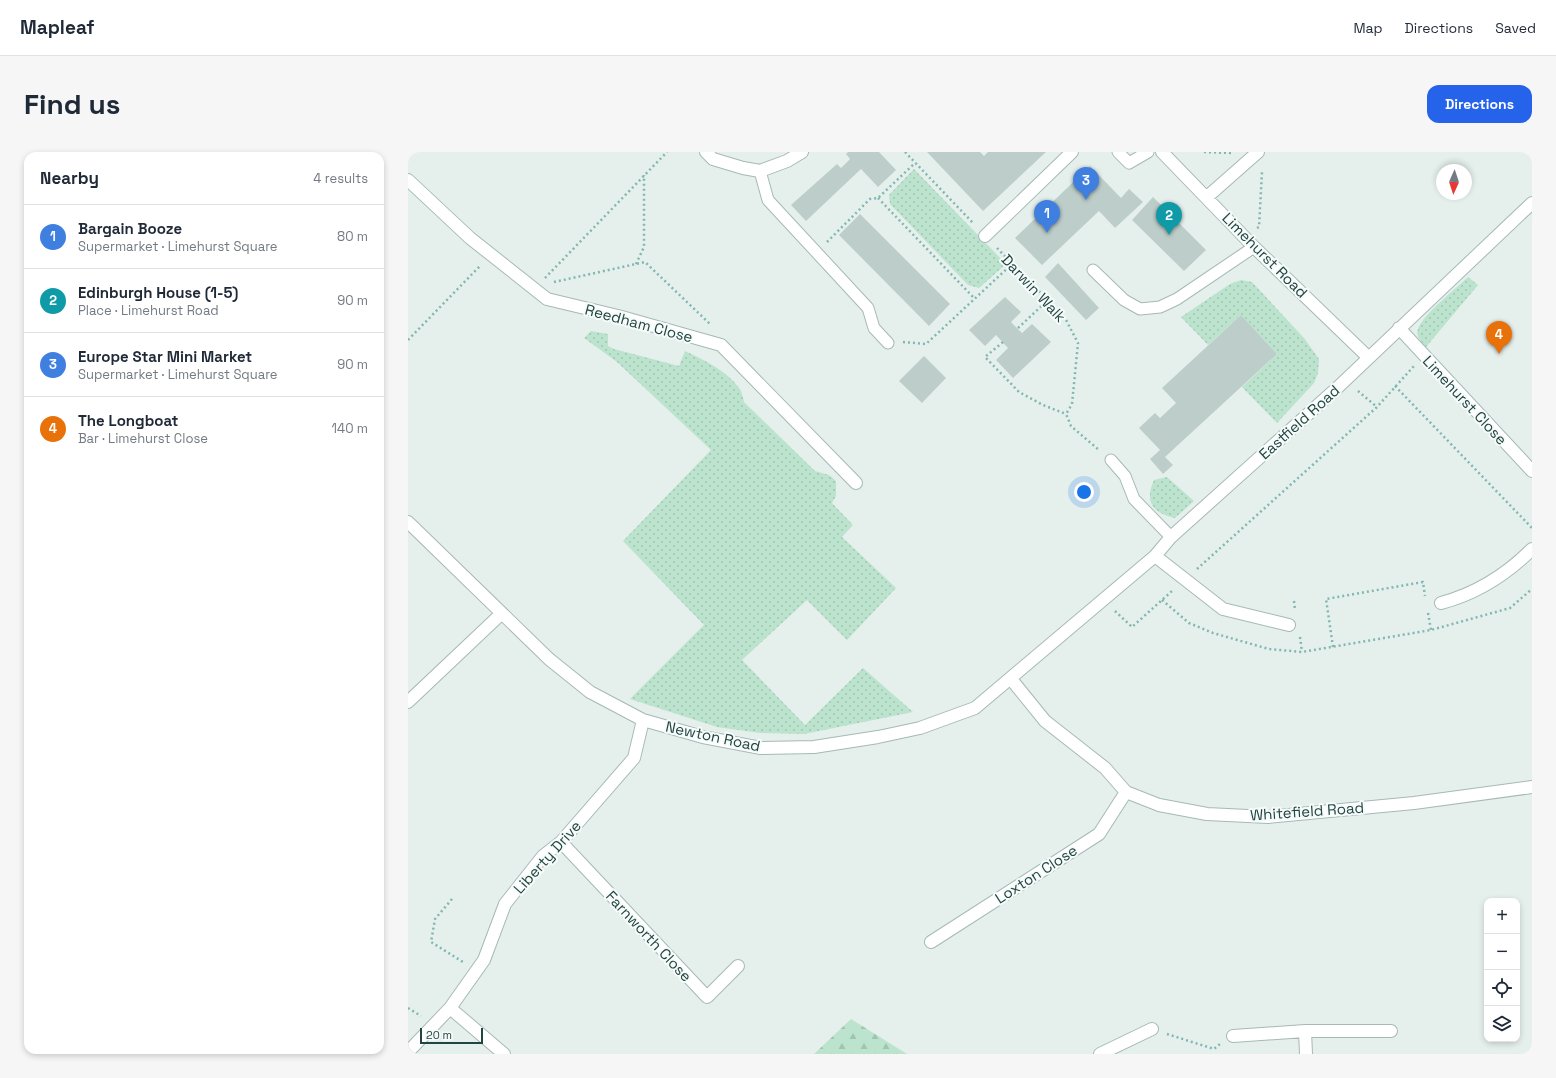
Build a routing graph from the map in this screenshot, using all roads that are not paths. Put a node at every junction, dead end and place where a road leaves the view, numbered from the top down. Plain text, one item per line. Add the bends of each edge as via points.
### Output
1 (706, 152) edge
2 (802, 152) edge
3 (1072, 152) edge
4 (1118, 152) edge
5 (1148, 152) edge
6 (1162, 152) edge
7 (1257, 153) edge
8 (760, 171) junction
9 (408, 180) edge
10 (1207, 197) junction
11 (1532, 203) edge
12 (985, 236) road end
13 (1250, 243) junction
14 (1093, 270) dead end
15 (1399, 328) junction
16 (888, 343) road end
17 (1368, 357) junction
18 (1111, 460) road end
19 (1532, 471) edge
20 (856, 483) dead end
21 (408, 522) edge
22 (1171, 537) junction
23 (1532, 549) edge
24 (1155, 556) junction
25 (1441, 603) dead end
26 (501, 614) junction
27 (1289, 625) dead end
28 (1061, 635) joint
29 (1011, 679) junction
30 (408, 702) edge
31 (643, 720) junction
32 (1532, 787) edge
33 (1126, 792) junction
34 (561, 842) junction
35 (931, 942) dead end
36 (738, 966) dead end
37 (450, 1008) junction
38 (1152, 1029) road end
39 (1305, 1031) junction
40 (1391, 1031) dead end
41 (1233, 1036) road end
42 (408, 1052) edge
43 (504, 1054) edge
44 (1100, 1054) edge
45 (1306, 1054) edge

1 - 8 street via 713,158
2 - 8 street via 787,161
3 - 12 street
4 - 5 lane via 1128,163
6 - 10 street, Limehurst Road
7 - 10 street
8 - 16 lane via 768,200 868,308 874,328
9 - 20 street, Reedham Close via 470,238 547,299 721,345
10 - 13 street, Limehurst Road
11 - 15 street, Eastfield Road
13 - 14 lane via 1177,298 1160,307 1140,309 1124,300
13 - 17 street, Limehurst Road
15 - 17 street, Eastfield Road
15 - 19 street, Limehurst Close
17 - 22 street, Eastfield Road via 1336,389
18 - 22 lane via 1125,476 1134,499
21 - 26 street, Newton Road
22 - 24 street, Eastfield Road
23 - 25 street via 1488,583 1464,596
24 - 27 street via 1223,609
24 - 28 street, Eastfield Road
26 - 30 street
26 - 31 street, Newton Road via 549,659 590,692
28 - 29 street, Newton Road
29 - 31 street, Newton Road via 975,708 920,728 814,747 761,748 703,737
29 - 33 street, Whitefield Road via 1045,722 1105,768
31 - 34 street, Liberty Drive via 634,758
32 - 33 street, Whitefield Road via 1414,803 1268,817 1207,814 1159,806
33 - 35 street, Loxton Close via 1099,834
34 - 36 street, Farnworth Close via 707,998
34 - 37 street, Liberty Drive via 543,856 505,904 484,960
37 - 42 street, Liberty Drive
37 - 43 street
38 - 44 street
39 - 40 street
39 - 41 street
39 - 45 street

